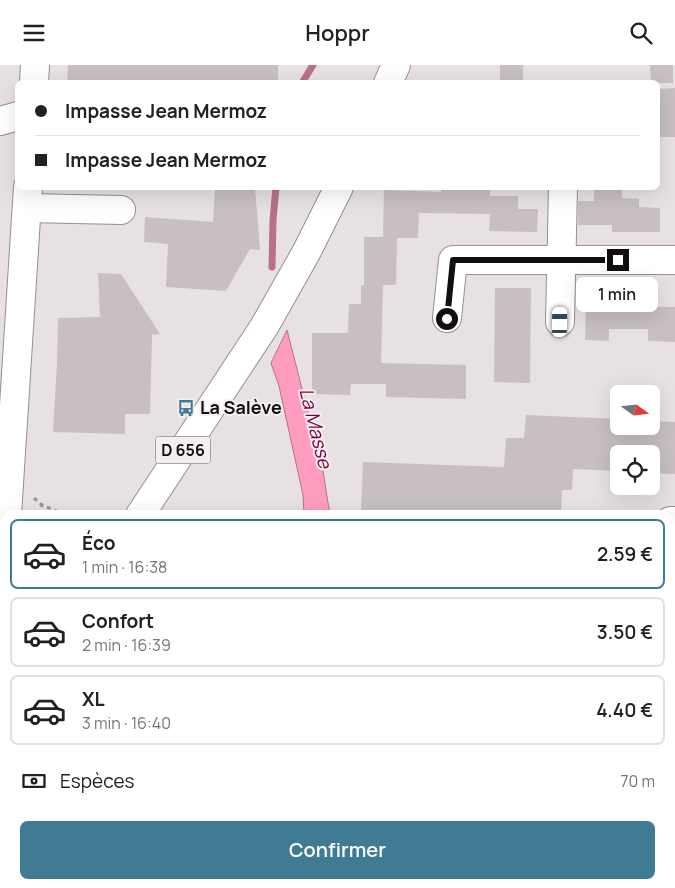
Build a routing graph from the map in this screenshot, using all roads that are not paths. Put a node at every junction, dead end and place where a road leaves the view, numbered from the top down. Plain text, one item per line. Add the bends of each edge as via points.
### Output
1 (35, 65) edge
2 (396, 65) edge
3 (34, 80) edge
4 (389, 80) edge
5 (15, 117) edge
6 (0, 121) edge
7 (338, 190) edge
8 (563, 190) edge
9 (28, 198) edge
10 (121, 210) dead end
11 (561, 260) junction
12 (675, 260) edge
13 (447, 319) dead end
14 (560, 322) dead end
15 (19, 510) edge
16 (143, 510) edge

1 - 3 main road
2 - 4 main road
5 - 6 main road
7 - 16 main road, D 656 via 264,327
8 - 11 main road
9 - 10 main road
9 - 15 main road via 9,475
11 - 12 main road
11 - 13 main road via 453,260
11 - 14 main road

